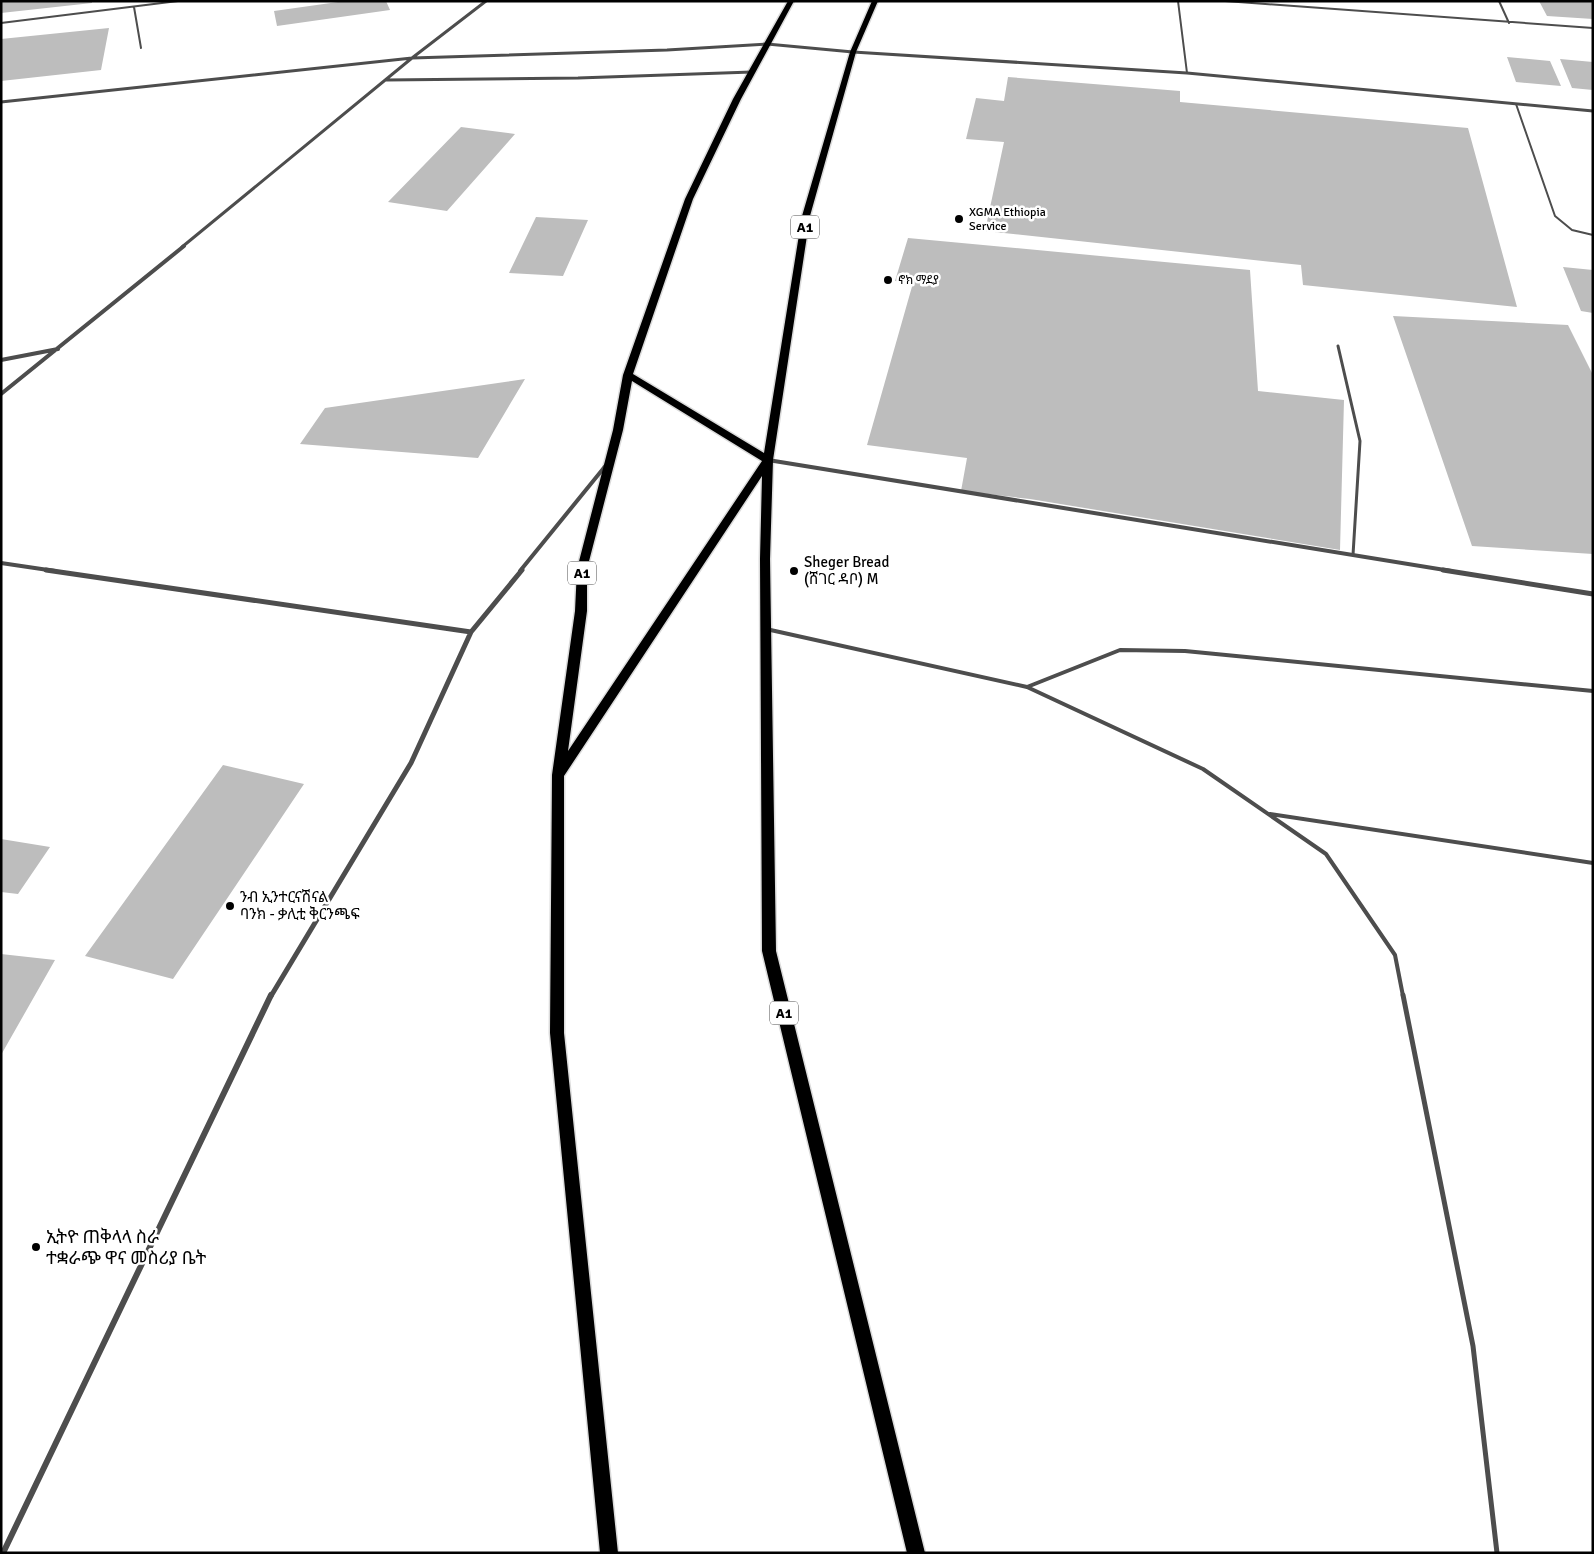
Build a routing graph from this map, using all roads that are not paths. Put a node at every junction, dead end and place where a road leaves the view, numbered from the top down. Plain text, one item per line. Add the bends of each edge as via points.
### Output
1 (178, 1) edge
2 (486, 1) edge
3 (791, 1) edge
4 (875, 1) edge
5 (1178, 1) edge
6 (1225, 1) edge
7 (1499, 1) edge
8 (134, 7) junction
9 (1, 22) edge
10 (1509, 23) junction
11 (1593, 28) edge
12 (767, 44) junction
13 (140, 48) dead end
14 (852, 52) junction
15 (412, 58) junction
16 (752, 72) junction
17 (1187, 73) junction
18 (385, 80) junction
19 (1, 102) edge
20 (1516, 104) junction
21 (1593, 110) edge
22 (1593, 235) edge
23 (1338, 346) dead end
24 (60, 348) junction
25 (1, 360) edge
26 (628, 375) junction
27 (1, 394) edge
28 (768, 460) junction
29 (610, 461) junction
30 (1353, 555) junction
31 (1, 563) edge
32 (1593, 594) edge
33 (766, 629) junction
34 (472, 632) junction
35 (1028, 687) junction
36 (1593, 691) edge
37 (558, 775) junction
38 (1268, 814) junction
39 (1593, 863) edge
40 (3, 1553) edge
41 (609, 1553) edge
42 (916, 1553) edge
43 (1497, 1553) edge

1 - 8 lane
2 - 15 street
3 - 12 main road, A1
4 - 14 main road, A1
5 - 17 lane
6 - 10 lane
7 - 10 lane
8 - 9 lane
8 - 13 lane
10 - 11 lane
12 - 14 street
12 - 15 street
12 - 16 main road, A1
14 - 17 street
14 - 28 main road, A1 via 806,216
15 - 18 street
15 - 19 street
16 - 18 street
16 - 26 main road, A1 via 689,199
17 - 20 street
18 - 24 street
20 - 21 street
20 - 22 lane via 1555,216 1564,226 1578,233
23 - 30 lane via 1360,442
24 - 25 street
24 - 27 street
26 - 28 main road
26 - 29 main road, A1
28 - 30 street
28 - 33 main road, A1
28 - 37 main road, A1
29 - 34 street
29 - 37 main road, A1 via 582,569 580,611
30 - 32 street
31 - 34 street
33 - 35 lane
33 - 42 main road, A1 via 769,951
34 - 40 street via 411,763 278,981
35 - 36 lane via 1120,650 1185,650
35 - 38 lane via 1203,769
37 - 41 main road, A1 via 557,1033
38 - 39 lane
38 - 43 lane via 1326,854 1395,955 1473,1346

